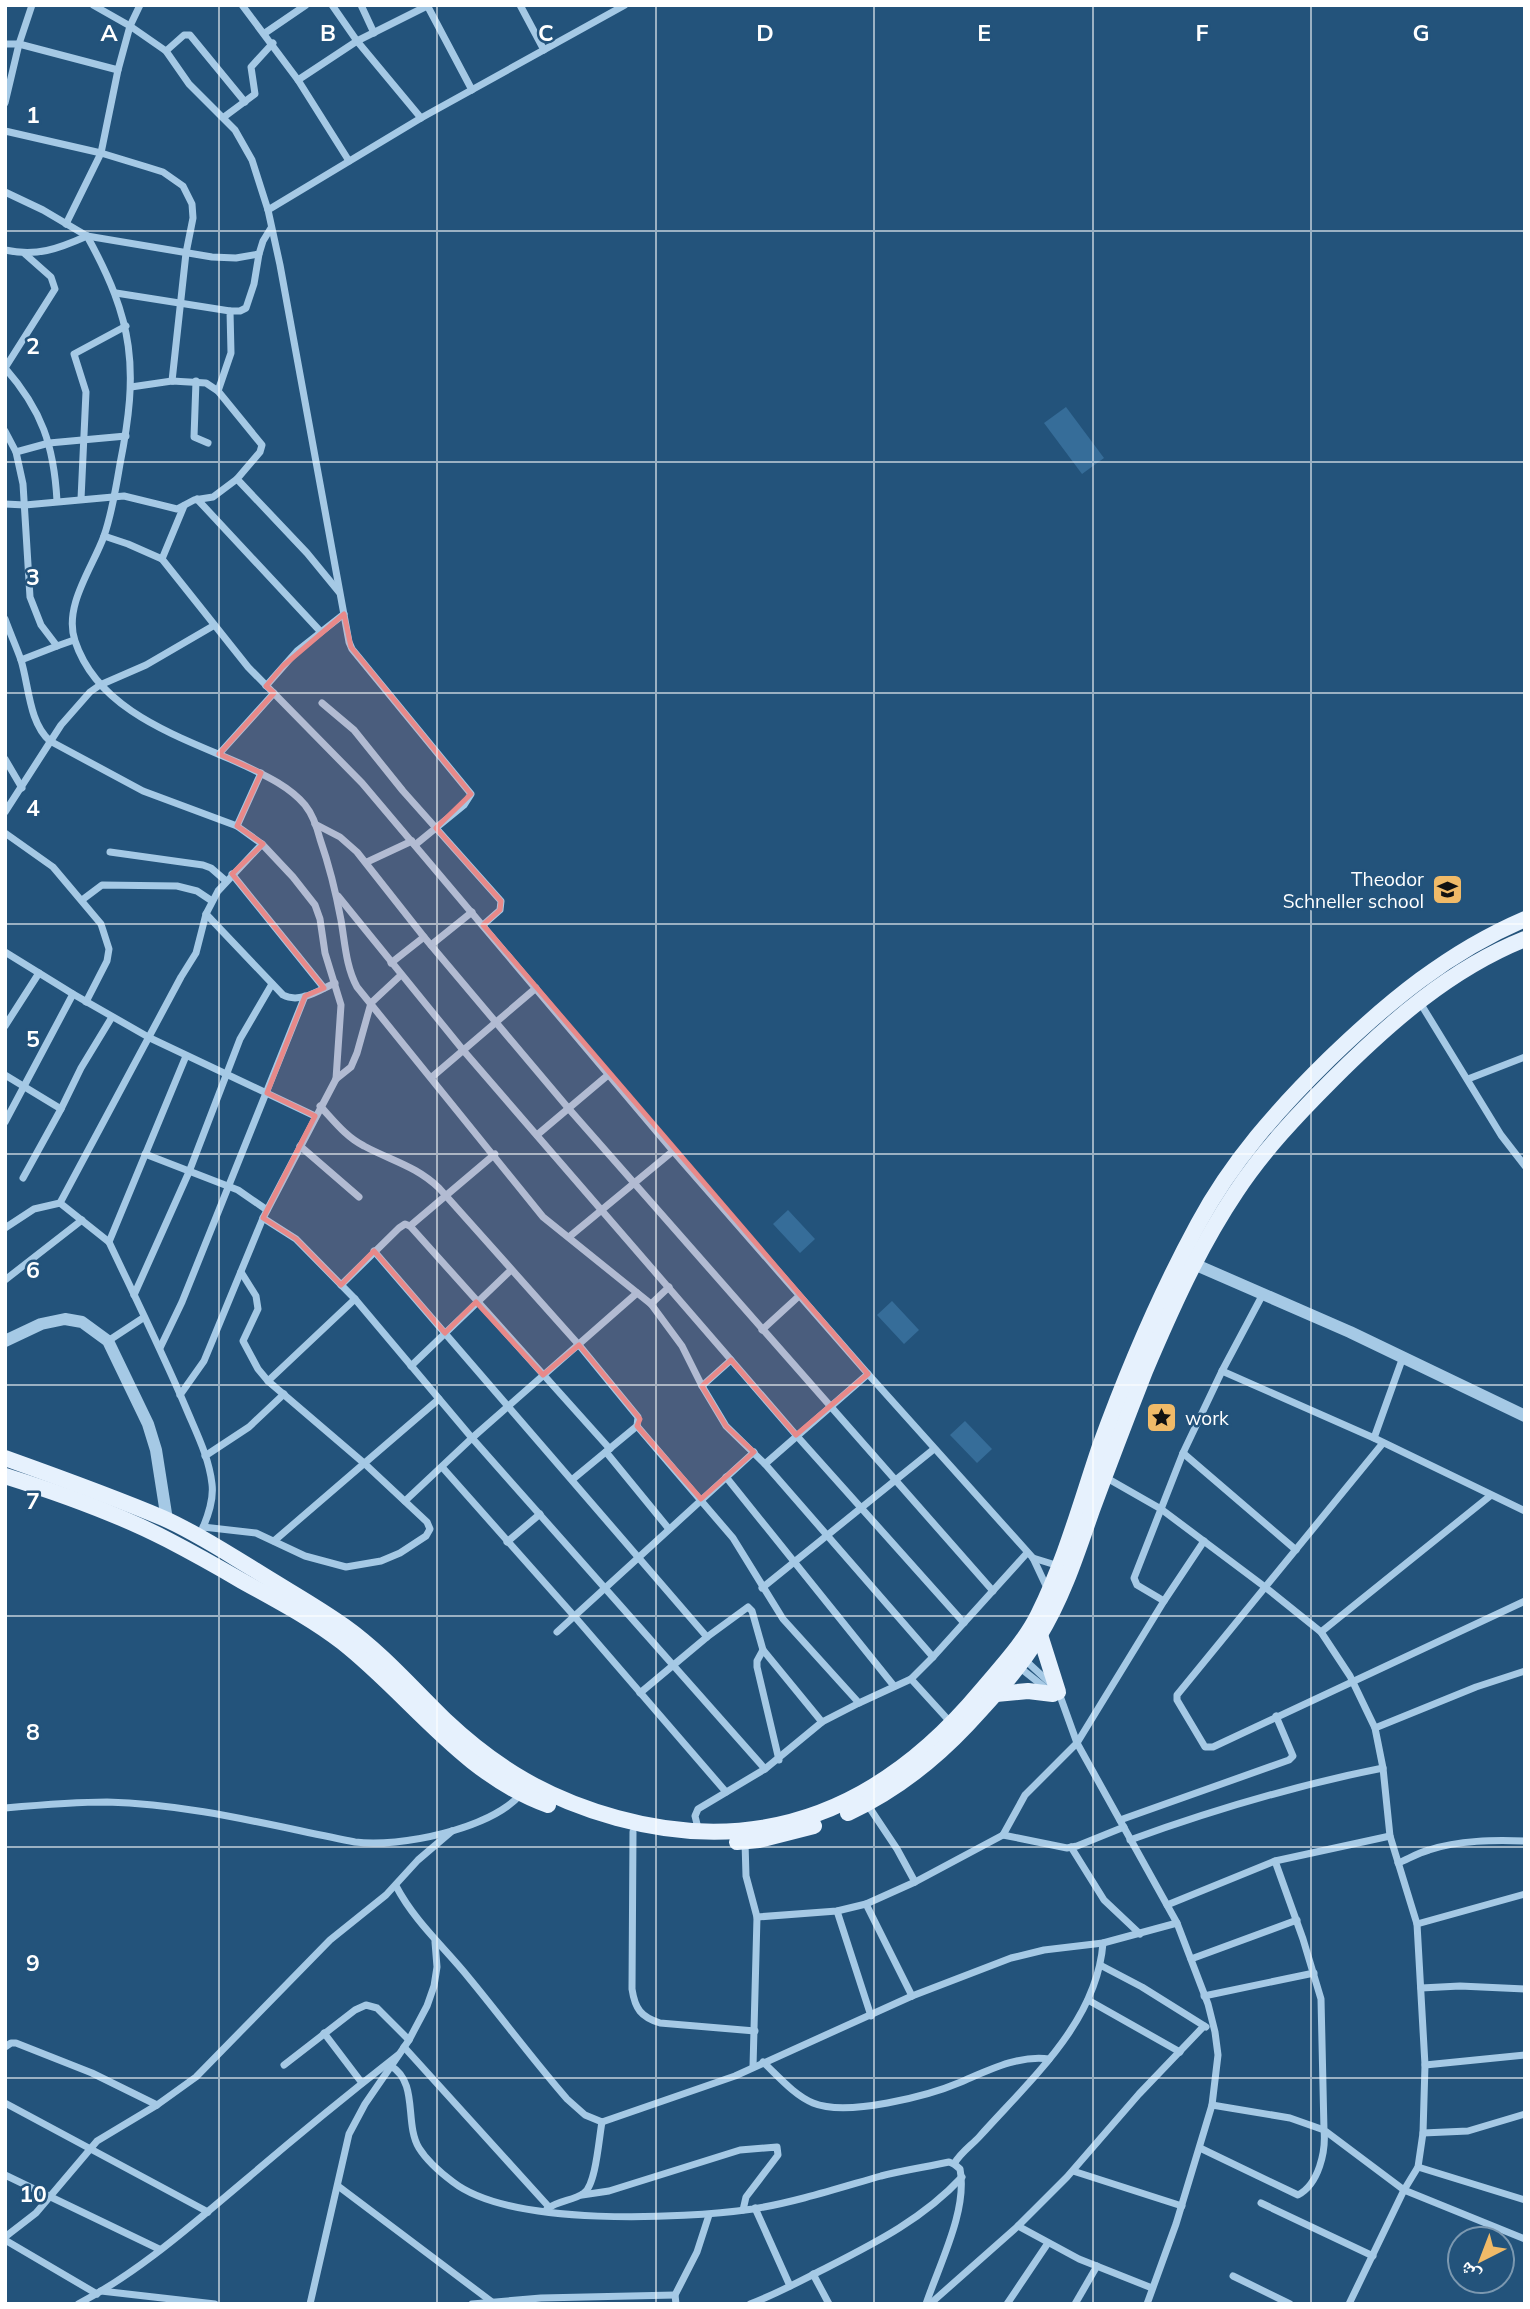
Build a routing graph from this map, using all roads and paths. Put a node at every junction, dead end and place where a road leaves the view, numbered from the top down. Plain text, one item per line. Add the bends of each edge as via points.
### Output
1 (32, 5) edge
2 (93, 5) edge
3 (140, 5) edge
4 (242, 5) edge
5 (256, 5) edge
6 (306, 5) edge
7 (332, 5) edge
8 (361, 5) edge
9 (520, 5) edge
10 (625, 5) edge
11 (427, 6) edge
12 (248, 12) junction
13 (130, 26) junction
14 (265, 33) junction
15 (374, 33) junction
16 (357, 41) junction
17 (273, 43) junction
18 (5, 44) edge
19 (19, 44) junction
20 (544, 50) junction
21 (166, 51) junction
22 (118, 70) junction
23 (299, 80) junction
24 (472, 90) junction
25 (245, 102) junction
26 (5, 103) edge
27 (224, 117) junction
28 (421, 118) junction
29 (5, 131) edge
30 (101, 153) junction
31 (349, 162) junction
32 (5, 192) edge
33 (268, 210) junction
34 (65, 223) junction
35 (271, 227) junction
36 (86, 236) junction
37 (5, 250) edge
38 (186, 253) junction
39 (25, 254) junction
40 (259, 254) junction
41 (116, 293) junction
42 (181, 303) junction
43 (230, 311) junction
44 (125, 326) junction
45 (5, 368) edge
46 (172, 381) junction
47 (196, 381) junction
48 (131, 387) junction
49 (218, 391) junction
50 (5, 431) edge
51 (126, 436) junction
52 (84, 438) junction
53 (49, 443) junction
54 (208, 443) dead end
55 (16, 452) junction
56 (237, 479) junction
57 (114, 497) junction
58 (81, 499) junction
59 (197, 499) junction
60 (57, 501) junction
61 (5, 504) edge
62 (25, 505) junction
63 (184, 506) junction
64 (104, 536) junction
65 (162, 559) junction
66 (340, 592) junction
67 (344, 614) junction
68 (5, 619) edge
69 (213, 626) junction
70 (320, 631) junction
71 (74, 640) junction
72 (57, 646) junction
73 (21, 660) junction
74 (100, 685) junction
75 (267, 686) junction
76 (274, 693) junction
77 (322, 703) dead end
78 (50, 741) junction
79 (219, 754) junction
80 (5, 759) edge
81 (261, 773) junction
82 (22, 788) junction
83 (5, 812) edge
84 (316, 824) junction
85 (237, 826) junction
86 (436, 828) junction
87 (5, 833) edge
88 (413, 843) junction
89 (262, 845) junction
90 (110, 852) dead end
91 (366, 862) junction
92 (232, 874) junction
93 (226, 881) junction
94 (336, 894) junction
95 (82, 900) junction
96 (212, 901) junction
97 (472, 912) junction
98 (206, 914) junction
99 (1525, 919) edge
100 (484, 925) junction
101 (424, 937) junction
102 (1525, 939) edge
103 (431, 945) junction
104 (5, 952) edge
105 (391, 963) junction
106 (39, 973) junction
107 (401, 975) junction
108 (335, 983) junction
109 (272, 984) junction
110 (324, 988) junction
111 (536, 988) junction
112 (73, 994) junction
113 (304, 996) junction
114 (1419, 1000) junction
115 (86, 1002) junction
116 (371, 1003) junction
117 (111, 1017) junction
118 (497, 1021) junction
119 (5, 1027) edge
120 (150, 1038) junction
121 (463, 1050) junction
122 (186, 1056) junction
123 (1525, 1057) edge
124 (226, 1074) junction
125 (5, 1075) edge
126 (608, 1075) junction
127 (432, 1077) junction
128 (336, 1079) junction
129 (1468, 1079) junction
130 (24, 1087) junction
131 (267, 1093) junction
132 (320, 1106) junction
133 (61, 1109) junction
134 (569, 1109) junction
135 (315, 1116) junction
136 (5, 1122) edge
137 (1267, 1122) junction
138 (1280, 1133) junction
139 (537, 1135) junction
140 (300, 1146) junction
141 (673, 1151) junction
142 (145, 1154) junction
143 (495, 1154) junction
144 (1525, 1166) edge
145 (189, 1172) junction
146 (23, 1178) dead end
147 (635, 1184) junction
148 (229, 1187) junction
149 (446, 1196) junction
150 (359, 1197) dead end
151 (60, 1203) junction
152 (267, 1210) junction
153 (603, 1210) junction
154 (263, 1218) junction
155 (82, 1220) junction
156 (410, 1226) junction
157 (5, 1228) edge
158 (569, 1237) junction
159 (109, 1242) junction
160 (374, 1251) junction
161 (1188, 1261) junction
162 (511, 1270) junction
163 (241, 1272) junction
164 (5, 1280) edge
165 (341, 1284) junction
166 (669, 1287) junction
167 (638, 1293) junction
168 (1263, 1293) junction
169 (134, 1295) junction
170 (799, 1296) junction
171 (355, 1299) junction
172 (477, 1302) junction
173 (651, 1304) junction
174 (144, 1318) junction
175 (762, 1330) junction
176 (445, 1333) junction
177 (5, 1341) edge
178 (108, 1341) junction
179 (579, 1345) junction
180 (160, 1348) junction
181 (1403, 1357) junction
182 (731, 1360) junction
183 (411, 1366) junction
184 (1222, 1371) junction
185 (868, 1374) junction
186 (543, 1375) junction
187 (268, 1381) junction
188 (702, 1386) junction
189 (284, 1394) junction
190 (180, 1395) junction
191 (439, 1399) junction
192 (509, 1406) junction
193 (830, 1406) junction
194 (1525, 1416) edge
195 (637, 1426) junction
196 (796, 1435) junction
197 (472, 1438) junction
198 (1374, 1438) junction
199 (1383, 1443) junction
200 (934, 1449) junction
201 (608, 1451) junction
202 (754, 1452) junction
203 (1183, 1453) junction
204 (205, 1456) junction
205 (5, 1458) edge
206 (365, 1464) junction
207 (765, 1464) junction
208 (442, 1468) junction
209 (26, 1474) junction
210 (5, 1476) edge
211 (726, 1477) junction
212 (1104, 1477) junction
213 (573, 1479) junction
214 (895, 1481) junction
215 (1490, 1496) junction
216 (701, 1499) junction
217 (405, 1501) junction
218 (862, 1507) junction
219 (1161, 1509) junction
220 (1525, 1511) edge
221 (540, 1514) junction
222 (167, 1520) junction
223 (668, 1529) junction
224 (201, 1532) junction
225 (828, 1536) junction
226 (274, 1541) junction
227 (1204, 1541) junction
228 (507, 1542) junction
229 (1296, 1550) junction
230 (1030, 1555) junction
231 (639, 1558) junction
232 (794, 1564) junction
233 (1059, 1566) junction
234 (607, 1587) junction
235 (1265, 1587) junction
236 (762, 1588) junction
237 (993, 1591) junction
238 (1048, 1591) junction
239 (1164, 1601) junction
240 (1525, 1601) edge
241 (575, 1617) junction
242 (964, 1623) junction
243 (557, 1632) dead end
244 (1321, 1632) junction
245 (1040, 1635) junction
246 (707, 1637) junction
247 (763, 1650) junction
248 (933, 1657) junction
249 (1016, 1659) junction
250 (674, 1665) junction
251 (1525, 1671) edge
252 (911, 1679) junction
253 (1354, 1683) junction
254 (894, 1686) junction
255 (640, 1693) junction
256 (996, 1694) junction
257 (1057, 1695) junction
258 (859, 1703) junction
259 (1276, 1716) junction
260 (436, 1721) junction
261 (822, 1722) junction
262 (952, 1724) junction
263 (1375, 1728) junction
264 (1077, 1744) junction
265 (779, 1760) junction
266 (1383, 1768) junction
267 (765, 1769) junction
268 (726, 1792) junction
269 (521, 1794) junction
270 (867, 1804) junction
271 (5, 1808) edge
272 (1122, 1824) junction
273 (452, 1831) junction
274 (633, 1832) junction
275 (699, 1833) junction
276 (1003, 1835) junction
277 (1390, 1836) junction
278 (1130, 1839) junction
279 (1525, 1841) edge
280 (745, 1842) junction
281 (1071, 1847) junction
282 (1275, 1860) junction
283 (1398, 1863) junction
284 (915, 1882) junction
285 (396, 1886) junction
286 (1525, 1894) edge
287 (866, 1904) junction
288 (1167, 1905) junction
289 (837, 1911) junction
290 (757, 1916) junction
291 (1297, 1920) junction
292 (1177, 1923) junction
293 (1417, 1924) junction
294 (1140, 1934) junction
295 (435, 1942) junction
296 (1103, 1942) junction
297 (1191, 1959) junction
298 (1101, 1966) junction
299 (1314, 1973) junction
300 (1421, 1988) junction
301 (1525, 1989) edge
302 (1204, 1996) junction
303 (912, 1997) junction
304 (1088, 2000) junction
305 (871, 2016) junction
306 (1204, 2026) junction
307 (755, 2031) junction
308 (1215, 2032) junction
309 (324, 2033) junction
310 (407, 2043) junction
311 (5, 2047) edge
312 (1180, 2052) junction
313 (1525, 2055) edge
314 (398, 2056) junction
315 (1049, 2059) junction
316 (764, 2062) junction
317 (284, 2065) dead end
318 (1425, 2065) junction
319 (391, 2066) junction
320 (753, 2067) junction
321 (362, 2083) junction
322 (5, 2104) edge
323 (157, 2105) junction
324 (1212, 2105) junction
325 (1525, 2114) edge
326 (602, 2122) junction
327 (1324, 2130) junction
328 (1423, 2133) junction
329 (1200, 2148) junction
330 (88, 2150) junction
331 (954, 2164) junction
332 (1418, 2167) junction
333 (1073, 2171) junction
334 (5, 2175) edge
335 (962, 2178) junction
336 (338, 2186) junction
337 (1404, 2190) junction
338 (582, 2195) junction
339 (49, 2197) junction
340 (1525, 2200) edge
341 (1261, 2203) dead end
342 (1182, 2206) junction
343 (755, 2208) junction
344 (546, 2210) junction
345 (743, 2210) junction
346 (208, 2212) junction
347 (709, 2215) junction
348 (1018, 2226) junction
349 (5, 2239) edge
350 (1525, 2239) edge
351 (1048, 2243) junction
352 (159, 2249) junction
353 (1373, 2256) junction
354 (1097, 2266) junction
355 (813, 2274) junction
356 (1233, 2276) dead end
357 (790, 2286) junction
358 (1153, 2288) junction
359 (99, 2293) junction
360 (675, 2300) edge
361 (492, 2302) edge
362 (78, 2304) edge
363 (215, 2304) edge
364 (310, 2304) edge
365 (472, 2304) edge
366 (750, 2304) edge
367 (829, 2304) edge
368 (928, 2304) edge
369 (1007, 2304) edge
370 (1075, 2304) edge
371 (1147, 2304) edge
372 (1290, 2304) edge
373 (1349, 2304) edge

1 - 19 street
2 - 13 street
3 - 13 street
4 - 12 street
5 - 12 street
6 - 14 street
7 - 16 street
8 - 15 street
9 - 20 street
10 - 20 street
11 - 15 street
11 - 24 street
12 - 14 street
13 - 21 street
13 - 22 street
14 - 17 street
15 - 16 street
16 - 23 street
16 - 28 street
17 - 23 street
17 - 25 street via 251,67 255,92
18 - 19 street
19 - 22 street
19 - 26 street
20 - 24 street
21 - 25 street via 188,34
21 - 27 street via 189,84
22 - 30 street
23 - 31 street
24 - 28 street
25 - 27 street
27 - 33 street via 245,144
28 - 31 street
29 - 30 street
30 - 34 street
30 - 38 street via 163,172 183,186 193,218
31 - 33 street
32 - 34 street
33 - 35 street
34 - 36 street
35 - 40 street
35 - 66 street
36 - 38 street
36 - 39 street via 57,249
36 - 41 street
37 - 39 street
38 - 40 street via 227,258
38 - 42 street
39 - 45 street via 51,276 55,289
40 - 43 street via 246,308
41 - 42 street
41 - 44 street
42 - 43 street
42 - 46 street
43 - 49 street via 231,353
44 - 48 street
44 - 52 street via 74,354 86,392
45 - 53 street via 38,412
46 - 47 street
46 - 48 street
47 - 49 street
47 - 54 street via 194,437
48 - 51 street
49 - 56 street via 262,445
50 - 55 street
51 - 52 street
51 - 57 street
52 - 53 street
52 - 58 street
53 - 55 street
53 - 60 street
55 - 62 street
56 - 59 street via 213,497
56 - 66 street
57 - 58 street
57 - 63 street via 173,509
57 - 64 street
58 - 60 street
59 - 63 street
59 - 70 street
60 - 62 street
61 - 62 street
62 - 72 street via 30,597 41,625
63 - 65 street
64 - 65 street
64 - 71 street via 76,605
65 - 69 street
66 - 67 street
67 - 70 street
67 - 86 street via 352,649 471,794 464,806
68 - 73 street
69 - 74 street via 146,665
69 - 75 street
70 - 75 street
71 - 72 street
71 - 74 street
72 - 73 street
73 - 78 street via 36,719
74 - 78 street via 72,710
74 - 79 street via 149,722
75 - 76 street
76 - 79 street
76 - 88 street
77 - 86 street via 354,730
78 - 82 street
78 - 85 street via 143,791
79 - 81 street
80 - 82 street
81 - 84 street via 298,798
81 - 85 street
82 - 83 street
84 - 91 street via 348,842
84 - 94 street
85 - 89 street
86 - 88 street
86 - 100 street via 501,901 500,910
87 - 95 street via 53,867
88 - 91 street
88 - 97 street
89 - 92 street
89 - 108 street via 315,905
90 - 93 street via 204,865
91 - 101 street
92 - 93 street
92 - 110 street
93 - 96 street
94 - 105 street
94 - 116 street via 349,971
95 - 96 street via 103,885 191,888
95 - 115 street via 101,924 109,949
96 - 98 street
97 - 100 street
97 - 103 street
98 - 109 street
98 - 120 street via 196,953
99 - 137 main road via 1469,946 1401,992
100 - 111 street
101 - 103 street
101 - 105 street
102 - 114 main road
103 - 118 street
104 - 106 street
105 - 107 street
106 - 112 street
106 - 119 street
107 - 116 street
107 - 121 street
108 - 110 street
108 - 128 street via 342,1019
109 - 113 street via 288,998
109 - 124 street
110 - 113 street
111 - 118 street
111 - 126 street
112 - 115 street
112 - 130 street
113 - 131 street
114 - 129 street
114 - 138 main road via 1382,1030
115 - 117 street
116 - 127 street
116 - 128 street via 354,1060
117 - 120 street
117 - 133 street
118 - 121 street
118 - 134 street
120 - 122 street
120 - 151 street
121 - 127 street
121 - 139 street
122 - 124 street
122 - 142 street
123 - 129 street
124 - 131 street
124 - 145 street
125 - 130 street
126 - 134 street
126 - 141 street
127 - 143 street
128 - 132 street
129 - 144 street
130 - 133 street
130 - 136 street
131 - 135 street
131 - 148 street
132 - 135 street
132 - 149 street via 351,1138 422,1173
133 - 146 street
134 - 139 street
134 - 147 street
135 - 140 street
137 - 138 main road
137 - 161 main road via 1222,1185
138 - 161 main road
139 - 153 street
140 - 150 street
140 - 152 street
141 - 147 street
141 - 170 street
142 - 145 street
142 - 159 street
143 - 149 street
143 - 158 street via 543,1217
145 - 148 street
145 - 169 street
147 - 153 street
147 - 175 street
148 - 152 street
148 - 180 street
149 - 156 street
149 - 162 street
151 - 155 street
151 - 157 street via 34,1209
152 - 154 street
153 - 158 street
153 - 166 street
154 - 163 street
154 - 165 street via 296,1239
155 - 159 street
155 - 164 street
156 - 160 street via 402,1225
156 - 172 street
158 - 167 street
159 - 169 street
160 - 165 street
160 - 176 street
161 - 168 street
161 - 212 main road
161 - 233 main road via 1154,1314 1104,1436
162 - 172 street
162 - 179 street
163 - 187 street via 256,1296 258,1309 243,1341
163 - 190 street via 204,1361
165 - 171 street
166 - 173 street
166 - 182 street
167 - 173 street
167 - 179 street
168 - 181 street
168 - 184 street
169 - 174 street
170 - 175 street
170 - 185 street
171 - 183 street
171 - 187 street
172 - 176 street
172 - 186 street
173 - 188 street via 682,1346
174 - 178 street
174 - 180 street
175 - 193 street
176 - 183 street
176 - 192 street
177 - 178 street via 41,1324 65,1319 82,1322
178 - 222 street via 148,1424
179 - 186 street
179 - 195 street via 638,1417
180 - 190 street
181 - 194 street
181 - 198 street
182 - 188 street
182 - 196 street
183 - 191 street
184 - 198 street
184 - 203 street
185 - 193 street
185 - 200 street
186 - 192 street
186 - 201 street
187 - 189 street
188 - 202 street via 726,1426
189 - 204 street via 249,1427
189 - 206 street
190 - 204 street
191 - 197 street
191 - 206 street
192 - 197 street
192 - 213 street
193 - 196 street
193 - 214 street
195 - 201 street
195 - 216 street
196 - 207 street
196 - 218 street
197 - 208 street
197 - 221 street
198 - 199 street
199 - 215 street
199 - 229 street
200 - 214 street
200 - 230 street
201 - 213 street
201 - 223 street
202 - 207 street
202 - 211 street
203 - 219 street
203 - 229 street
204 - 224 street via 213,1496
205 - 209 main road
206 - 217 street
206 - 226 street
207 - 225 street
208 - 217 street
208 - 228 street
209 - 210 main road
209 - 222 main road
209 - 260 main road via 166,1539 316,1623
211 - 216 street
211 - 232 street
212 - 219 street
212 - 245 main road via 1064,1587
213 - 231 street
214 - 218 street
214 - 237 street
215 - 220 street
215 - 244 street
216 - 223 street
216 - 236 street via 743,1553
217 - 226 street via 427,1521 429,1532 417,1544 381,1562 346,1567 305,1556
218 - 225 street
218 - 242 street
219 - 227 street
219 - 239 street via 1134,1580
221 - 228 street
221 - 234 street
222 - 224 main road
223 - 231 street
224 - 226 street via 249,1531
224 - 260 main road via 344,1626 392,1667
225 - 232 street
225 - 248 street
227 - 235 street
227 - 239 street
228 - 241 street
229 - 235 street
230 - 233 street
230 - 237 street
230 - 238 street
231 - 234 street
231 - 246 street
232 - 236 street
232 - 254 street
233 - 238 main road
234 - 241 street
234 - 250 street
235 - 244 street
235 - 259 street via 1176,1698 1208,1748
236 - 258 street via 783,1619
237 - 242 street
238 - 249 main road
239 - 264 street
240 - 253 street
241 - 243 street
241 - 255 street
242 - 248 street
244 - 253 street
245 - 249 main road
245 - 257 main road
246 - 247 street via 748,1607
246 - 250 street
247 - 261 street
247 - 265 street via 757,1667
248 - 252 street
249 - 256 main road
249 - 257 street
249 - 262 main road
250 - 255 street
250 - 267 street
251 - 263 street
252 - 254 street
252 - 262 street
253 - 259 street
253 - 263 street
254 - 258 street
255 - 268 street
256 - 257 main road via 1028,1691
256 - 270 main road via 911,1776
257 - 264 street
258 - 261 street
259 - 272 street via 1293,1756 1289,1760
260 - 269 main road via 477,1765
260 - 275 main road via 535,1788 615,1818
261 - 265 street
262 - 275 main road via 910,1762 846,1803 747,1831
263 - 266 street
264 - 272 street
264 - 276 street via 1025,1795
265 - 267 street
266 - 277 street
266 - 278 street via 1297,1787
267 - 268 street
268 - 275 street via 696,1813
269 - 273 street via 497,1814
269 - 274 main road
270 - 280 main road via 828,1822
270 - 284 street
271 - 273 street via 109,1802 164,1807 368,1844
272 - 278 street
272 - 281 street
273 - 285 street
274 - 280 main road
274 - 307 street via 632,1989 636,2008 660,2023
276 - 281 street
276 - 284 street
277 - 282 street
277 - 283 street
278 - 288 street
279 - 283 street via 1451,1845
280 - 290 street via 747,1883
281 - 294 street via 1104,1900
282 - 288 street
282 - 291 street
283 - 293 street
284 - 287 street
285 - 295 street
285 - 323 street via 330,1940 196,2077
286 - 293 street
287 - 289 street
287 - 303 street
288 - 292 street
289 - 290 street
289 - 305 street
290 - 307 street
291 - 297 street
291 - 299 street
292 - 294 street
292 - 297 street
293 - 300 street
294 - 296 street
295 - 310 street via 434,1986
295 - 326 street via 567,2099
296 - 298 street
296 - 303 street via 1010,1958
297 - 302 street
298 - 304 street
298 - 306 street
299 - 302 street
299 - 327 street via 1323,2016
300 - 301 street
300 - 318 street
302 - 308 street
303 - 305 street
304 - 312 street
304 - 315 street
305 - 316 street
306 - 308 street
306 - 312 street
307 - 320 street
308 - 324 street
309 - 310 street via 366,2005 377,2008
309 - 317 street
309 - 321 street
310 - 314 street
310 - 344 street
311 - 323 street via 13,2043 28,2048
312 - 333 street
313 - 318 street
314 - 319 street
314 - 321 street
315 - 316 street via 1006,2063 917,2096 840,2108 802,2097
315 - 331 street
316 - 320 street
318 - 328 street
319 - 336 street via 356,2118
319 - 344 street via 407,2085 419,2147 439,2170 482,2199
320 - 326 street
321 - 346 street
322 - 330 street
323 - 330 street
324 - 327 street via 1290,2118
324 - 329 street
325 - 328 street via 1468,2131
326 - 338 street via 591,2182
327 - 329 street via 1322,2160 1298,2195
327 - 337 street
328 - 332 street
329 - 342 street
330 - 339 street
330 - 346 street
331 - 335 street
331 - 343 street via 916,2168
332 - 337 street
332 - 340 street
333 - 342 street
333 - 348 street
334 - 339 street
335 - 355 street via 922,2214
335 - 368 street via 955,2220
336 - 361 street
336 - 364 street
337 - 350 street
337 - 353 street
338 - 344 street via 563,2199
338 - 345 street via 610,2191 740,2151 777,2147 778,2155 749,2193
339 - 349 street
339 - 352 street
341 - 353 street
342 - 358 street
343 - 345 street
343 - 357 street
344 - 347 street via 599,2216
345 - 347 street
346 - 352 street
347 - 360 street
348 - 351 street
348 - 368 street
349 - 359 street
351 - 354 street
351 - 369 street
352 - 359 street
353 - 373 street
354 - 358 street
354 - 370 street
355 - 357 street
355 - 367 street
356 - 372 street
357 - 366 street
358 - 371 street
359 - 362 street
359 - 363 street
360 - 361 street via 567,2297
361 - 365 street

